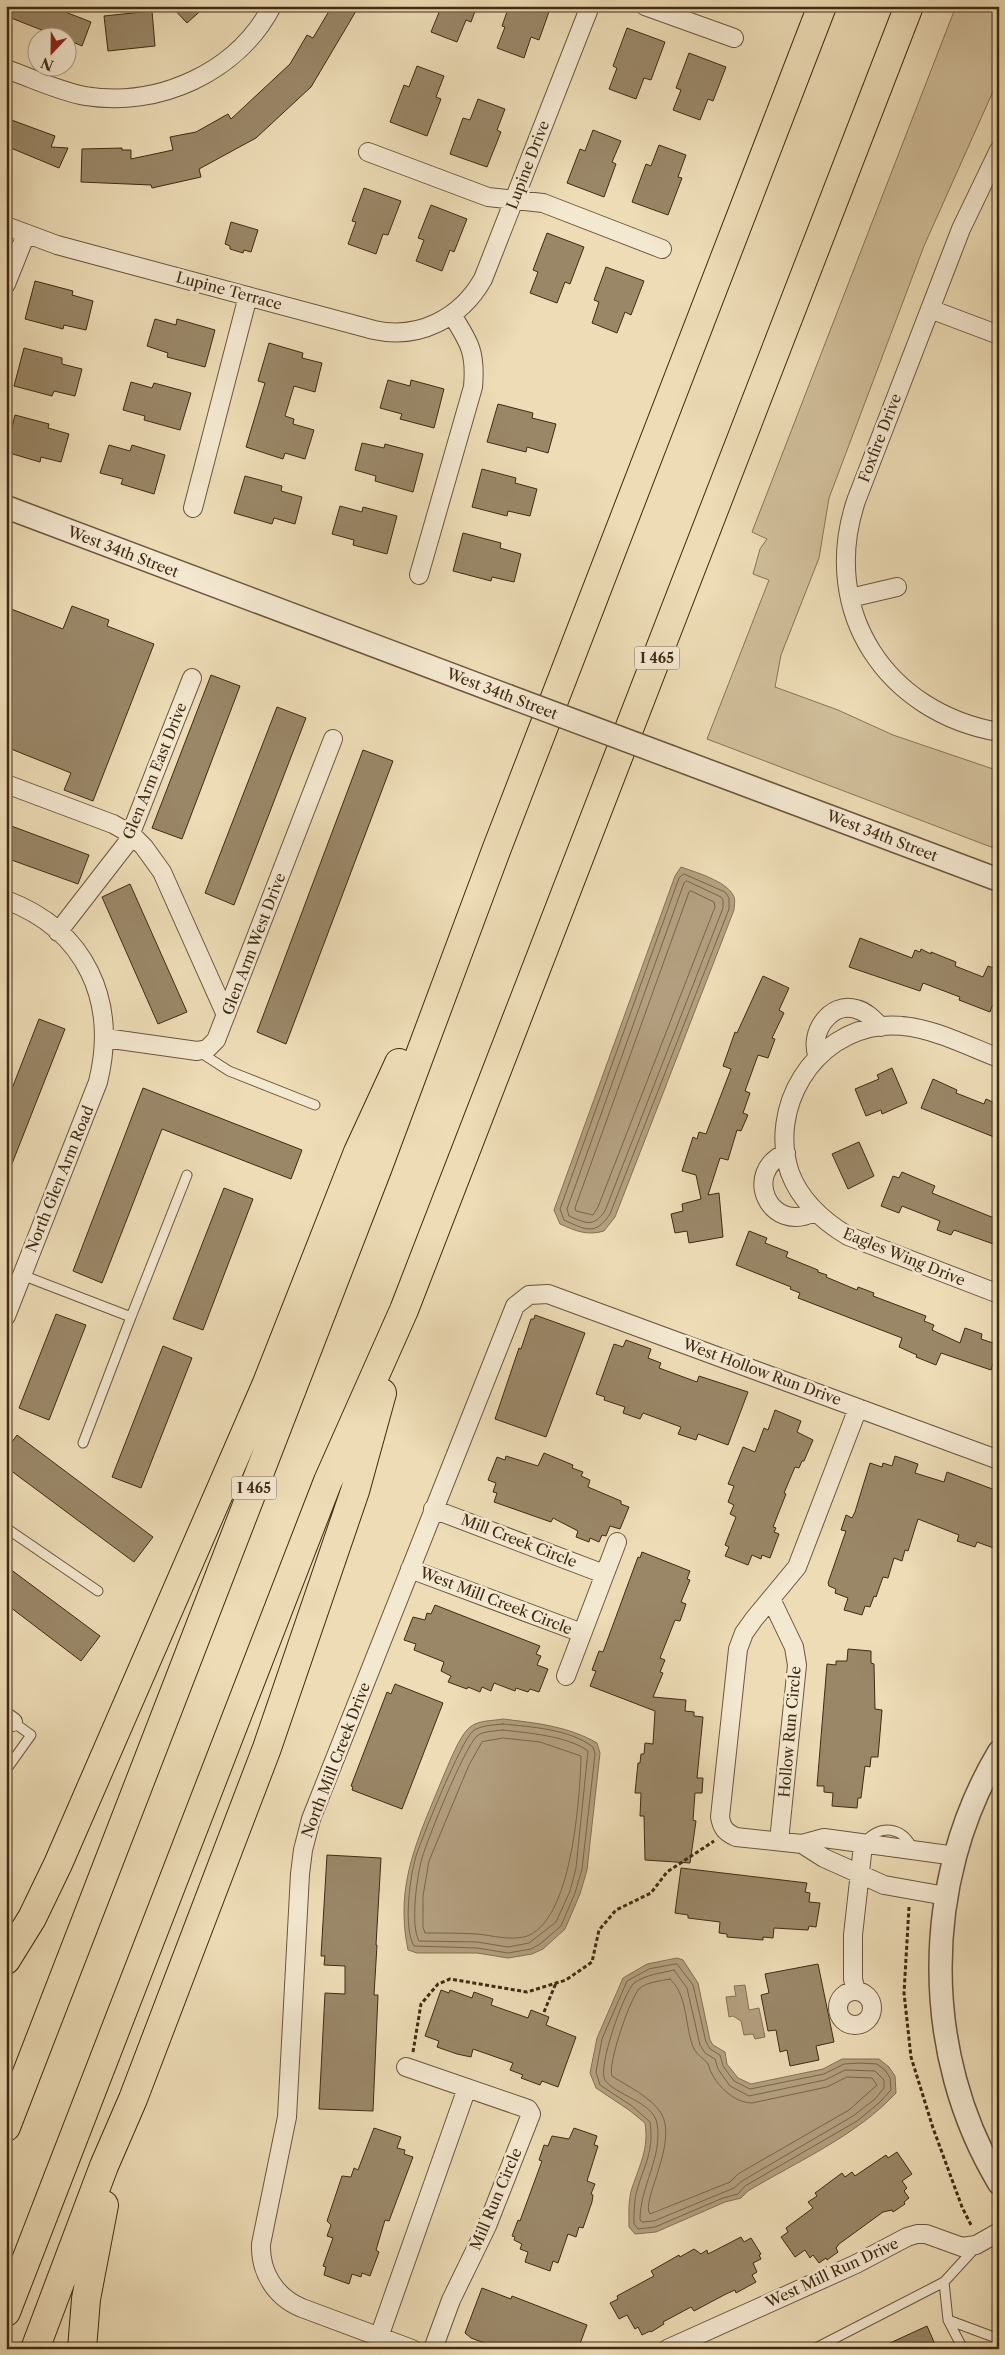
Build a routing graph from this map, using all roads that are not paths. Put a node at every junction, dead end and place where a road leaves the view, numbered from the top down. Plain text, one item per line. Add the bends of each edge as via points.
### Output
1 (272, 6) edge
2 (590, 6) edge
3 (645, 6) edge
4 (822, 6) edge
5 (909, 6) edge
6 (734, 38) dead end
7 (6, 69) edge
8 (999, 150) edge
9 (368, 152) dead end
10 (514, 200) junction
11 (6, 226) edge
12 (26, 234) junction
13 (662, 249) dead end
14 (6, 284) edge
15 (248, 296) junction
16 (930, 308) junction
17 (452, 315) junction
18 (999, 335) edge
19 (6, 507) edge
20 (193, 508) dead end
21 (418, 575) dead end
22 (896, 587) dead end
23 (850, 598) junction
24 (192, 678) dead end
25 (999, 732) edge
26 (334, 739) dead end
27 (6, 784) edge
28 (131, 834) junction
29 (497, 848) junction
30 (999, 880) edge
31 (6, 900) edge
32 (58, 932) junction
33 (226, 1015) junction
34 (881, 1026) junction
35 (105, 1038) junction
36 (197, 1051) junction
37 (818, 1057) junction
38 (999, 1058) edge
39 (315, 1105) dead end
40 (786, 1153) junction
41 (187, 1175) dead end
42 (814, 1212) junction
43 (14, 1272) edge
44 (999, 1294) edge
45 (524, 1298) joint
46 (404, 1310) junction
47 (6, 1316) edge
48 (131, 1317) junction
49 (858, 1408) junction
50 (83, 1443) dead end
51 (999, 1460) edge
52 (433, 1509) junction
53 (6, 1528) edge
54 (617, 1542) dead end
55 (410, 1568) junction
56 (604, 1574) junction
57 (98, 1591) dead end
58 (771, 1599) junction
59 (582, 1634) junction
60 (566, 1676) dead end
61 (10, 1719) edge
62 (999, 1752) edge
63 (6, 1770) edge
64 (779, 1841) junction
65 (802, 1844) junction
66 (863, 1845) junction
67 (956, 1856) junction
68 (860, 1874) junction
69 (946, 1896) junction
70 (6, 1960) edge
71 (856, 1991) dead end
72 (406, 2067) road end
73 (467, 2088) junction
74 (133, 2099) junction
75 (6, 2127) edge
76 (999, 2183) edge
77 (999, 2232) edge
78 (981, 2243) junction
79 (944, 2282) junction
80 (6, 2312) edge
81 (948, 2320) junction
82 (379, 2337) junction
83 (999, 2339) edge
84 (35, 2349) edge
85 (82, 2349) edge
86 (412, 2349) edge
87 (433, 2349) edge
88 (667, 2349) edge
89 (814, 2349) edge
90 (963, 2349) edge

1 - 7 street via 254,33 230,58 186,84 157,92 120,98 86,96
2 - 10 street, Lupine Drive
3 - 6 street
4 - 29 highway, I 465
5 - 46 highway, I 465
8 - 16 street, Foxfire Drive via 970,208
9 - 10 street via 488,197
10 - 13 street via 543,203
10 - 17 street, Lupine Drive via 483,279 469,300
11 - 12 street, Lupine Terrace
12 - 14 street
12 - 15 street, Lupine Terrace
15 - 17 street, Lupine Terrace via 391,333 426,328
15 - 20 street
16 - 18 street
16 - 23 street, Foxfire Drive via 852,512 845,559
17 - 21 street via 472,350 475,366 472,387
19 - 30 street, West 34th Street, bridge
22 - 23 street
23 - 25 street, Foxfire Drive via 857,625 878,661 900,687 933,711 956,722
24 - 28 street, Glen Arm East Drive
26 - 33 street, Glen Arm West Drive
27 - 28 street via 113,824
28 - 32 street, Glen Arm East Drive via 127,844
28 - 33 street via 162,872
29 - 70 highway via 358,1152 267,1383 46,1891
29 - 75 highway, I 465 via 378,1167
31 - 32 street, North Glen Arm Road via 33,913
32 - 35 street, North Glen Arm Road via 78,952 92,976 100,999
33 - 36 street, Glen Arm West Drive via 216,1040 207,1049
34 - 37 street, Eagles Wing Drive via 842,1040
34 - 37 street via 870,1014 854,1008 838,1010 827,1017 818,1031 815,1045
34 - 38 street via 925,1030
35 - 36 street
35 - 43 street, North Glen Arm Road via 98,1082
36 - 39 lane via 228,1072
37 - 40 street, Eagles Wing Drive via 791,1098 785,1123
40 - 42 street, Eagles Wing Drive via 791,1174
40 - 42 street via 774,1160 766,1171 763,1182 765,1196 772,1208 791,1217
41 - 48 lane
42 - 44 street, Eagles Wing Drive via 848,1236
43 - 47 street, North Glen Arm Road
43 - 48 lane
45 - 49 street, West Hollow Run Drive via 548,1294
45 - 52 street, North Mill Creek Drive via 510,1313
46 - 74 highway via 355,1491 266,1748
46 - 80 highway, I 465 via 328,1481
48 - 50 lane
49 - 51 street, West Hollow Run Drive
49 - 58 street via 802,1559
52 - 55 street, North Mill Creek Drive
52 - 56 street, Mill Creek Circle
53 - 57 lane
54 - 56 street
55 - 59 street, West Mill Creek Circle
55 - 82 street, North Mill Creek Drive via 311,1819 303,1850 287,2117 261,2244 262,2264 277,2292 295,2305
56 - 59 street
58 - 64 street, Hollow Run Circle via 791,1642 797,1665
58 - 64 street via 748,1627 738,1649 720,1816 722,1828 727,1833
59 - 60 street
61 - 63 lane via 31,1735
62 - 67 street via 973,1804
64 - 65 street
65 - 66 street via 824,1838
65 - 68 street
66 - 67 street
66 - 68 street
67 - 69 street
68 - 69 street via 884,1885
68 - 71 street via 853,1935
69 - 76 street via 940,1959 946,2042 964,2108 979,2147
72 - 73 street, Mill Run Circle
73 - 82 street
73 - 87 street, Mill Run Circle via 528,2108 531,2114 484,2234 454,2292
74 - 84 highway via 104,2166
74 - 85 highway via 97,2236 86,2299
77 - 78 street, West Mill Run Drive
78 - 79 lane
78 - 88 street, West Mill Run Drive via 962,2246 926,2234 907,2237
79 - 81 lane
79 - 89 lane
81 - 83 lane
81 - 90 lane
82 - 86 street

